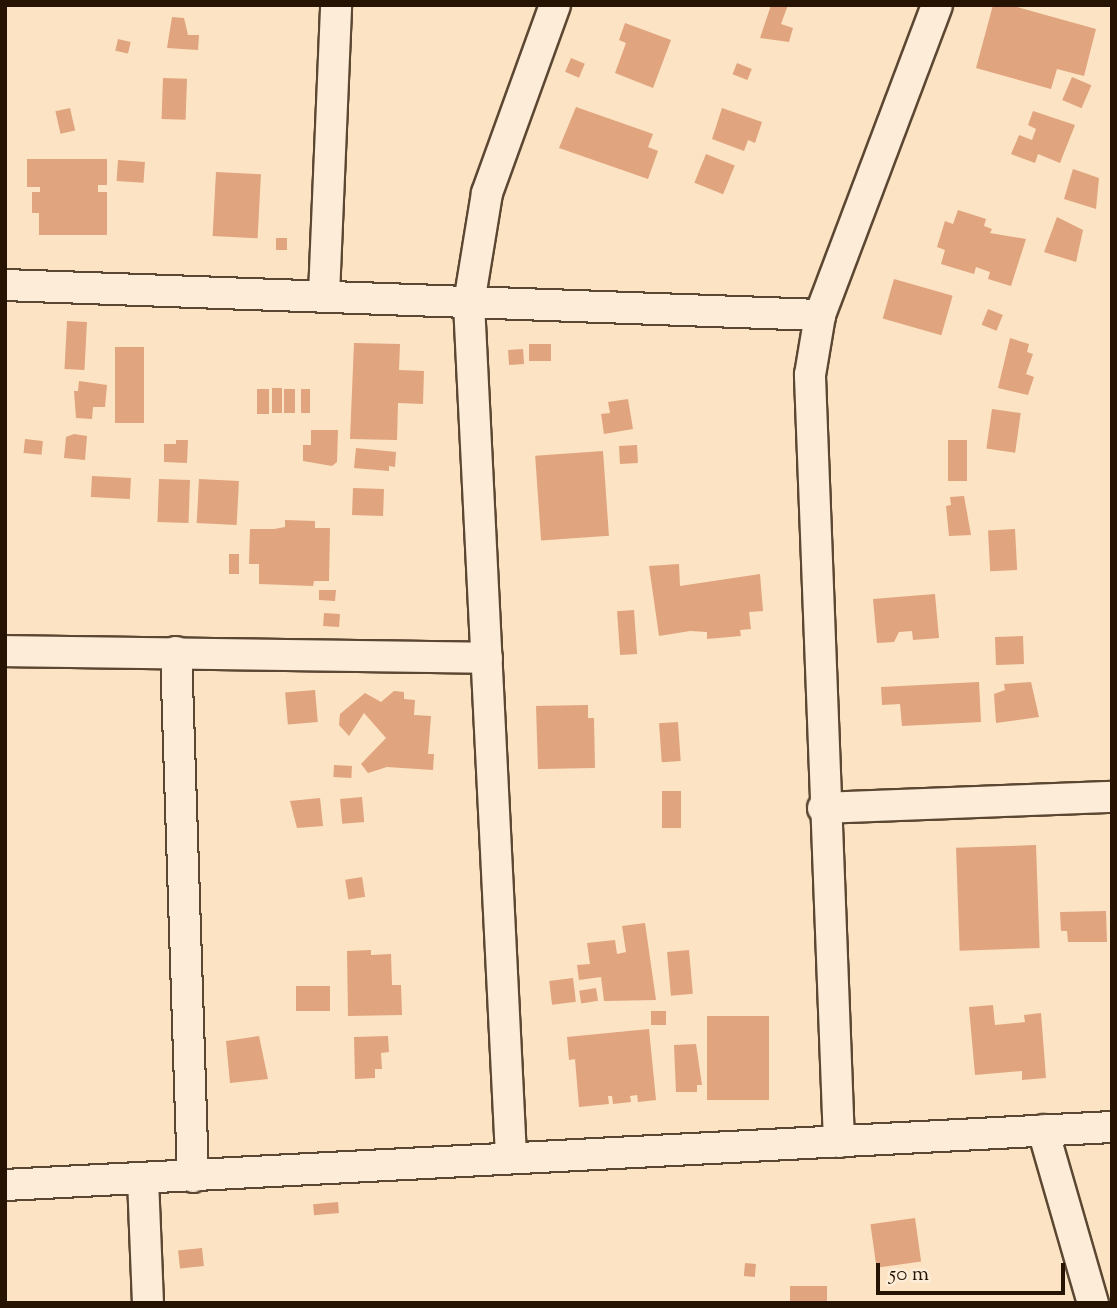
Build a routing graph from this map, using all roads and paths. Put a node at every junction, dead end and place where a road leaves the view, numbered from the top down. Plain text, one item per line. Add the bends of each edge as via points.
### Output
1 (336, 5) edge
2 (555, 5) edge
3 (937, 5) edge
4 (5, 285) edge
5 (324, 295) junction
6 (469, 303) junction
7 (820, 315) junction
8 (5, 650) edge
9 (176, 652) junction
10 (487, 658) junction
11 (1112, 797) edge
12 (823, 808) junction
13 (1112, 1126) edge
14 (1043, 1130) junction
15 (839, 1142) junction
16 (511, 1156) junction
17 (193, 1177) junction
18 (143, 1179) junction
19 (5, 1185) edge
20 (148, 1303) edge
21 (1093, 1303) edge

1 - 5 street
2 - 6 street via 487,193
3 - 7 street
4 - 5 street
5 - 6 street
6 - 7 street
6 - 10 street
7 - 12 street via 808,398
8 - 9 street
9 - 10 street
9 - 17 street
10 - 16 street
11 - 12 street
12 - 15 street
13 - 14 street
14 - 15 street
14 - 21 street
15 - 16 street
16 - 17 street
17 - 18 street
18 - 19 street
18 - 20 street

